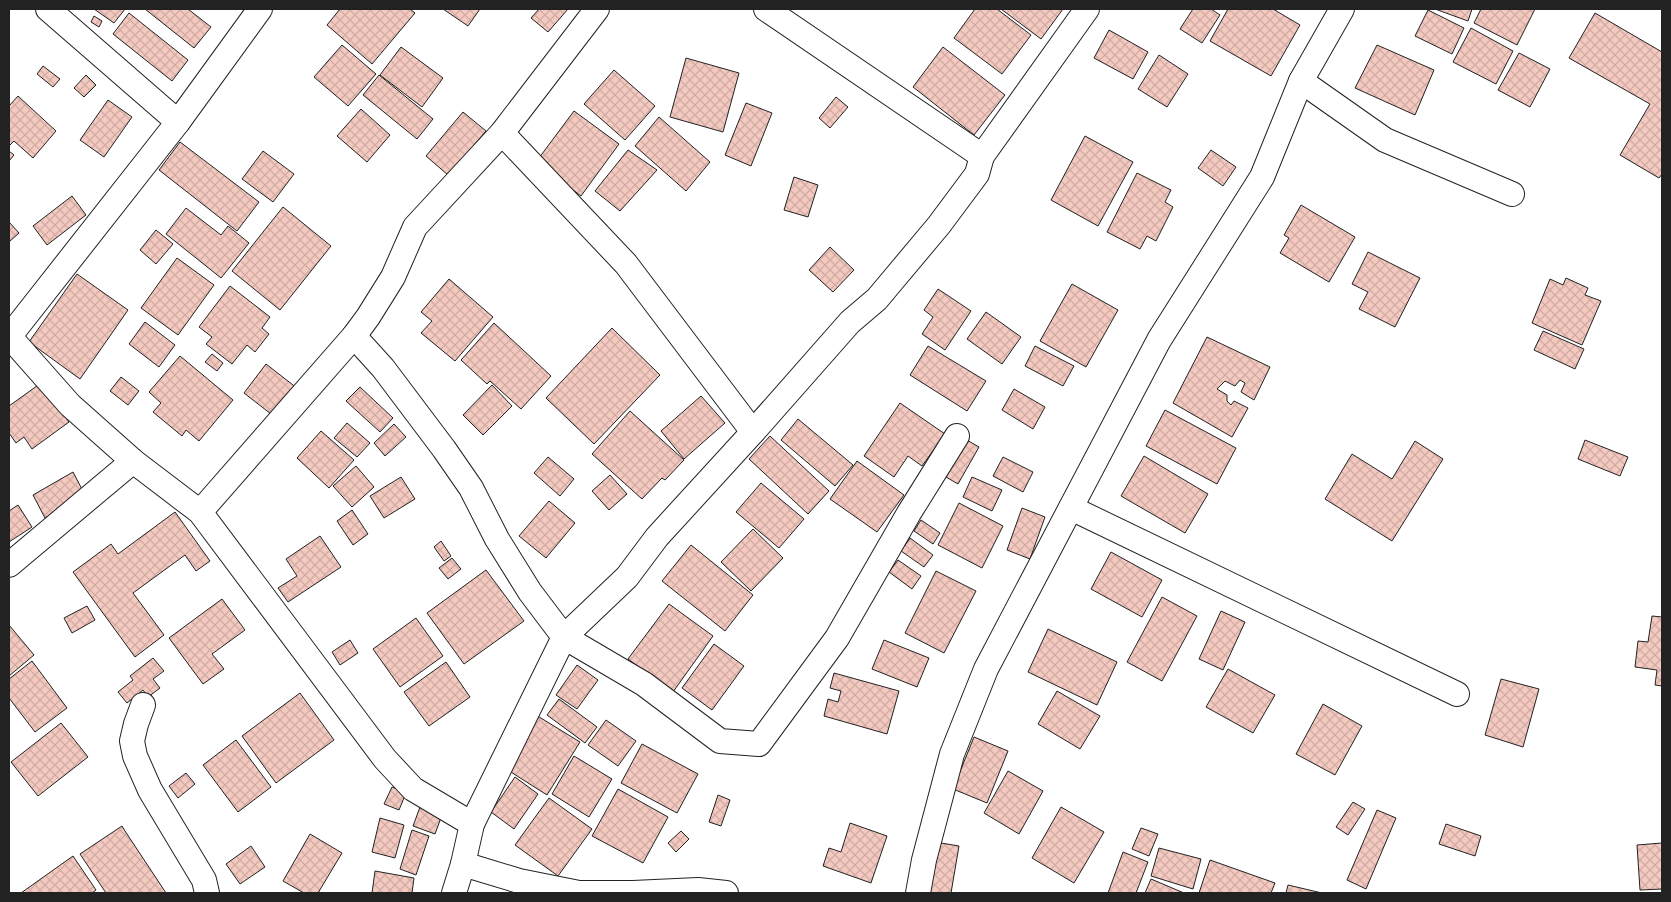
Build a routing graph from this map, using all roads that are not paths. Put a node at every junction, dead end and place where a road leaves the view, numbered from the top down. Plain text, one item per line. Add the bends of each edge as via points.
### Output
1 (48, 9) edge
2 (260, 9) edge
3 (597, 9) edge
4 (766, 9) edge
5 (1087, 9) edge
6 (1342, 9) edge
7 (1302, 81) junction
8 (178, 122) junction
9 (502, 133) junction
10 (982, 156) junction
11 (1512, 194) dead end
12 (9, 336) edge
13 (354, 336) junction
14 (753, 432) junction
15 (957, 436) dead end
16 (133, 461) junction
17 (1071, 508) junction
18 (200, 512) junction
19 (9, 565) edge
20 (564, 637) junction
21 (1457, 694) dead end
22 (143, 705) dead end
23 (472, 824) junction
24 (463, 864) junction
25 (207, 893) edge
26 (454, 893) edge
27 (726, 893) edge
28 (918, 893) edge

1 - 8 street
2 - 8 street
3 - 9 street
4 - 10 street
5 - 10 street
6 - 7 street
7 - 11 street via 1385,140
7 - 17 street via 1262,177 1159,340
8 - 12 street
9 - 13 street via 416,227 393,277
9 - 14 street via 626,264
10 - 14 street via 977,174 939,225 877,299 850,322
12 - 16 street via 70,405
13 - 18 street
13 - 20 street via 444,449 471,488 497,540 530,592
14 - 20 street via 656,537 627,577
15 - 20 street via 837,638 759,744 720,741 644,684
16 - 18 street
16 - 19 street
17 - 21 street
17 - 28 street via 986,669 952,754
18 - 23 street via 384,759 413,788
20 - 23 street
22 - 25 street via 132,741 135,756 150,790 204,880
23 - 24 street
24 - 26 street
24 - 27 street via 579,893 698,890

